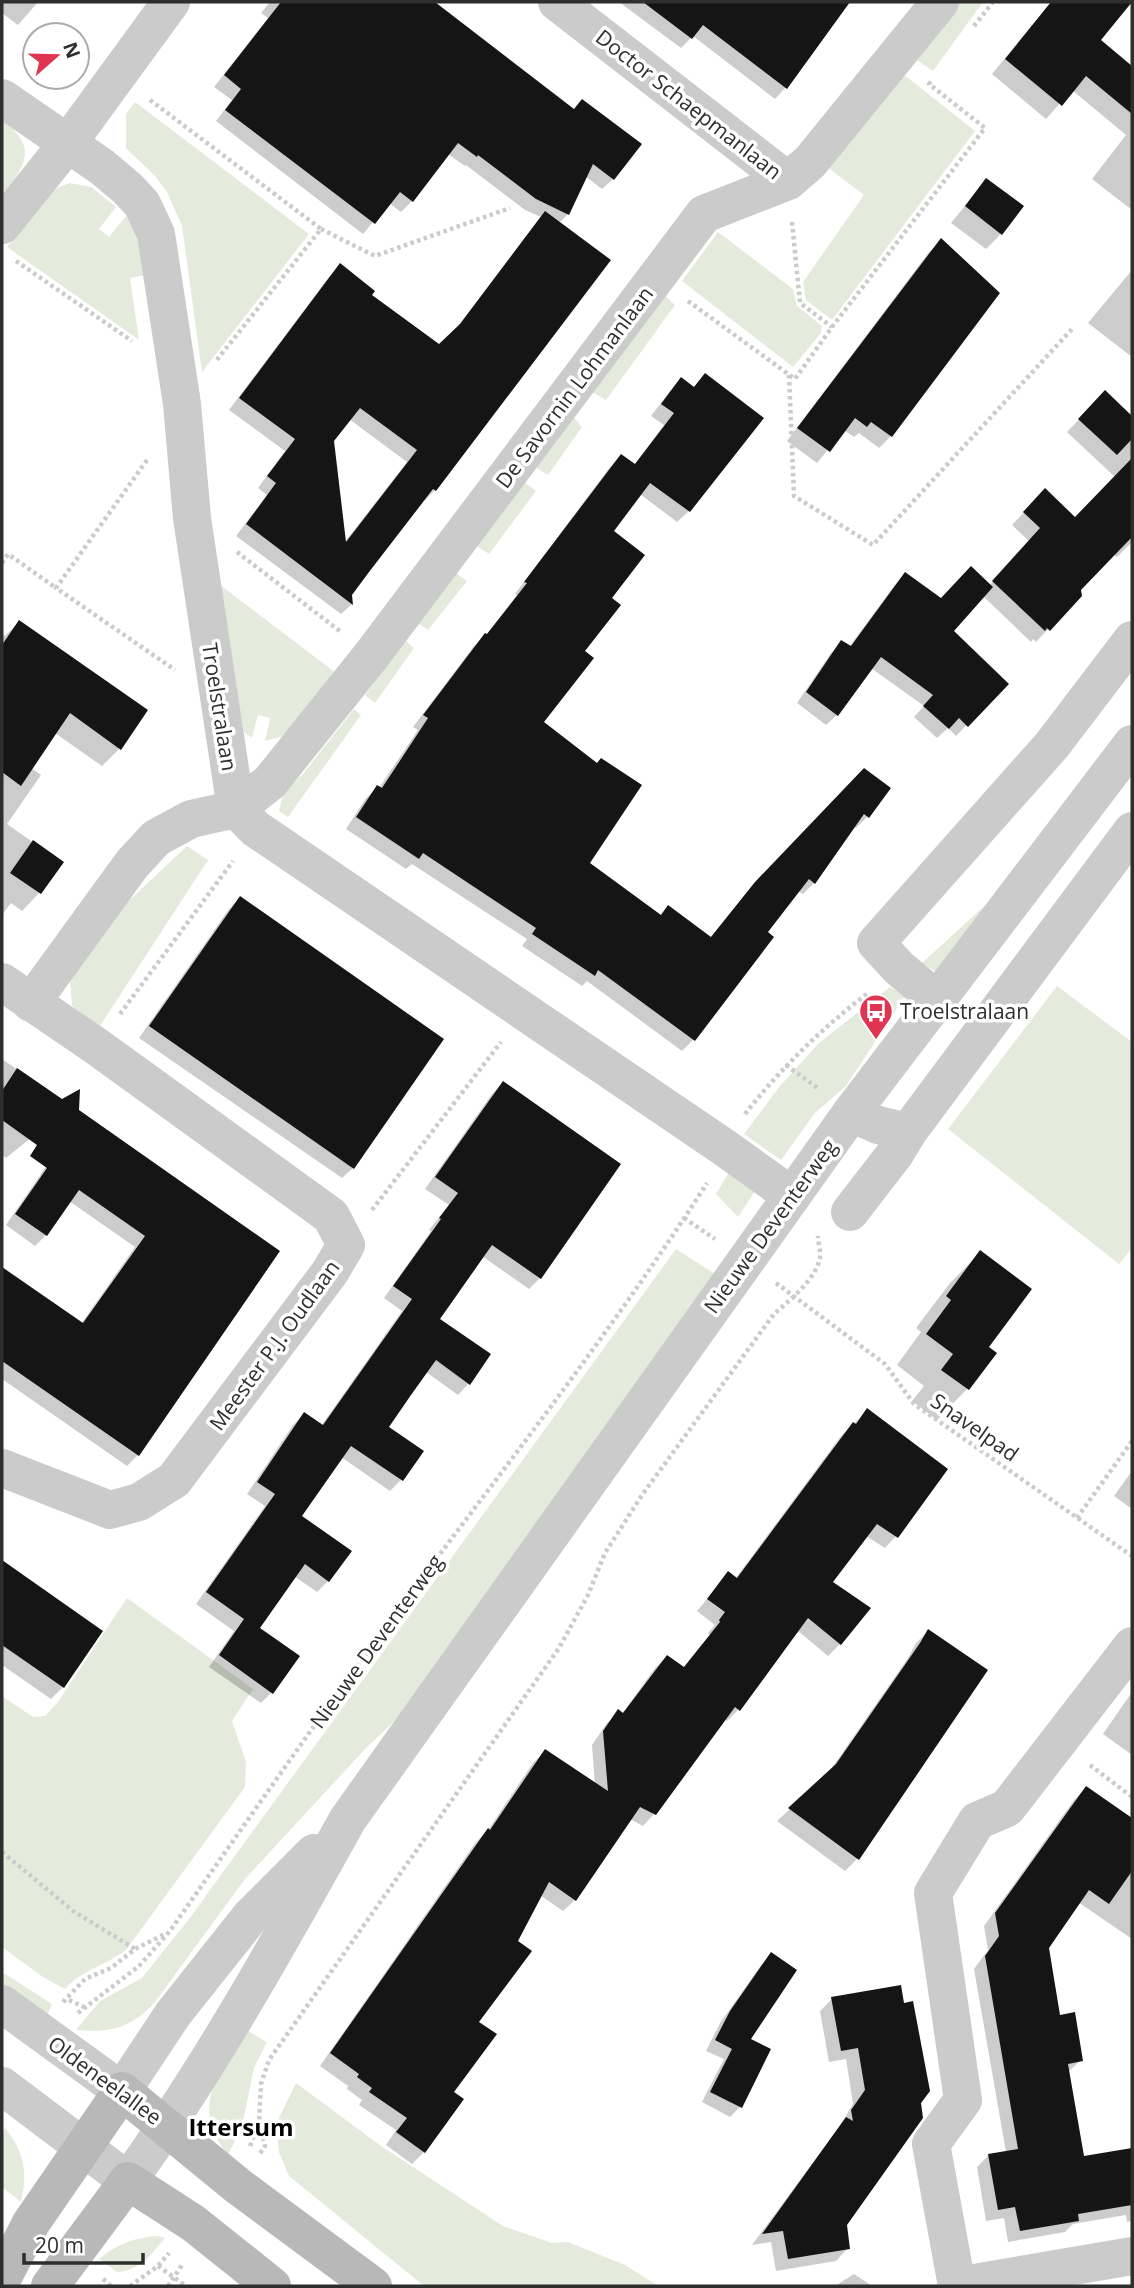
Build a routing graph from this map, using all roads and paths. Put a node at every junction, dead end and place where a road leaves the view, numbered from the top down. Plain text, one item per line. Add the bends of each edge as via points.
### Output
1 (171, 2) edge
2 (557, 2) edge
3 (940, 2) edge
4 (993, 2) edge
5 (969, 32) dead end
6 (937, 73) dead end
7 (118, 76) junction
8 (2, 98) edge
9 (68, 143) junction
10 (788, 181) junction
11 (510, 208) dead end
12 (321, 229) junction
13 (6, 240) edge
14 (679, 311) dead end
15 (832, 327) junction
16 (1073, 328) dead end
17 (133, 341) dead end
18 (789, 374) junction
19 (181, 404) junction
20 (144, 448) dead end
21 (146, 461) junction
22 (192, 518) junction
23 (2, 563) edge
24 (55, 588) junction
25 (1132, 640) edge
26 (371, 656) junction
27 (218, 696) junction
28 (1132, 744) edge
29 (246, 819) junction
30 (1132, 831) edge
31 (1004, 913) junction
32 (1046, 945) junction
33 (16, 992) edge
34 (936, 999) junction
35 (524, 1011) junction
36 (96, 1046) junction
37 (851, 1113) junction
38 (908, 1132) junction
39 (725, 1147) junction
40 (792, 1196) junction
41 (850, 1212) dead end
42 (346, 1245) junction
43 (745, 1259) junction
44 (795, 1297) junction
45 (1132, 1441) edge
46 (2, 1468) edge
47 (1077, 1518) junction
48 (1132, 1556) edge
49 (1132, 1646) edge
50 (1058, 1742) junction
51 (1132, 1797) edge
52 (348, 1819) junction
53 (2, 1852) edge
54 (170, 1931) junction
55 (135, 1949) junction
56 (66, 1999) dead end
57 (2, 2004) edge
58 (53, 2042) junction
59 (2, 2086) edge
60 (122, 2091) junction
61 (168, 2126) junction
62 (83, 2148) junction
63 (228, 2177) junction
64 (128, 2181) junction
65 (193, 2223) junction
66 (1132, 2256) edge
67 (158, 2266) junction
68 (174, 2277) junction
69 (2, 2278) edge
70 (50, 2286) edge
71 (130, 2286) edge
72 (167, 2286) edge
73 (186, 2286) edge
74 (272, 2286) edge
75 (373, 2286) edge
76 (958, 2286) edge

1 - 7 street
2 - 10 street, Doctor Schaepmanlaan
3 - 10 street, De Savornin Lohmanlaan via 810,162
4 - 5 path
6 - 15 path via 929,83 985,128
7 - 9 street
7 - 12 path
8 - 9 street, Troelstralaan
9 - 13 street
9 - 19 street, Troelstralaan via 127,188 150,218
10 - 15 path via 800,303
10 - 26 street, De Savornin Lohmanlaan via 704,214
11 - 12 path via 374,256
12 - 19 path
13 - 17 path
14 - 18 path via 687,300
15 - 18 path via 795,379
16 - 18 path via 873,545 794,496
19 - 21 path
19 - 22 street, Troelstralaan
20 - 21 path
21 - 24 path
22 - 26 path
22 - 27 street, Troelstralaan
23 - 24 path via 8,554
24 - 27 path
25 - 34 street via 1052,746 876,943
26 - 29 street, De Savornin Lohmanlaan
27 - 29 street, Troelstralaan
28 - 31 street, Nieuwe Deventerweg
29 - 33 street, Meester P.J. Oudlaan via 191,819 156,838
29 - 35 street
29 - 36 path
30 - 32 street
31 - 32 street
31 - 34 street, Nieuwe Deventerweg
32 - 38 street
33 - 36 street, Meester P.J. Oudlaan
34 - 37 street, Nieuwe Deventerweg
35 - 39 street
35 - 42 path
36 - 42 street, Meester P.J. Oudlaan via 331,1216
37 - 38 street
37 - 40 street, Nieuwe Deventerweg
38 - 41 street
39 - 40 street
39 - 54 path, Nieuwe Deventerweg via 684,1218 571,1378 365,1655
40 - 43 street, Nieuwe Deventerweg
42 - 46 street, Meester P.J. Oudlaan via 174,1480 139,1503 110,1510
43 - 44 path, Snavelpad
43 - 52 street, Nieuwe Deventerweg
44 - 47 path, Snavelpad via 885,1364 914,1404
44 - 63 path via 774,1314 642,1495 606,1553 559,1648 269,2060 261,2084 259,2123 249,2148
45 - 47 path
47 - 48 path, Snavelpad
49 - 50 street
50 - 51 path
50 - 76 street via 1007,1808 977,1821 933,1893 963,2100 931,2144
52 - 60 street, Nieuwe Deventerweg via 250,1917 173,2014
52 - 61 street, Nieuwe Deventerweg
53 - 55 path via 73,1911
54 - 55 path
54 - 58 path, Nieuwe Deventerweg via 139,1966 84,2007
55 - 56 path via 111,1968 85,1979
57 - 58 street, Oldeneelallee
58 - 60 street, Oldeneelallee
59 - 62 street
60 - 61 main road, Oldeneelallee
60 - 62 main road, Nieuwe Deventerweg
61 - 63 main road, Oldeneelallee
61 - 64 street, Nieuwe Deventerweg
62 - 64 street
62 - 69 main road, Nieuwe Deventerweg via 31,2223
63 - 75 main road, Oldeneelallee
64 - 65 main road
64 - 70 main road, Nieuwe Deventerweg
65 - 67 path
65 - 74 main road
66 - 76 street
67 - 68 path
67 - 71 path
68 - 72 path
68 - 73 path

